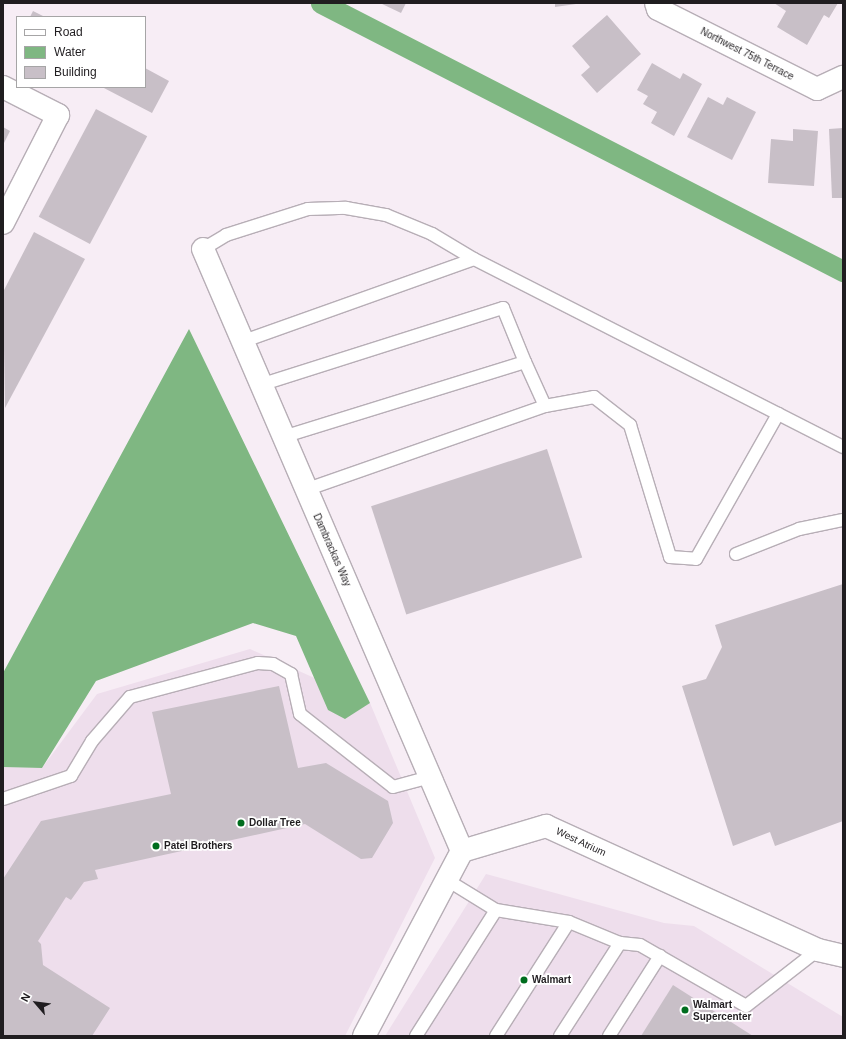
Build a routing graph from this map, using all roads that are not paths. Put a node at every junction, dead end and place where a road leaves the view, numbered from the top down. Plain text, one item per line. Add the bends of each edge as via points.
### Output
1 (656, 3) edge
2 (843, 77) edge
3 (3, 87) edge
4 (3, 223) edge
5 (203, 249) joint
6 (474, 259) junction
7 (244, 341) junction
8 (525, 362) junction
9 (260, 386) junction
10 (545, 406) junction
11 (778, 414) junction
12 (282, 437) junction
13 (843, 447) edge
14 (305, 490) junction
15 (843, 520) edge
16 (736, 554) dead end
17 (430, 777) junction
18 (3, 799) edge
19 (462, 851) junction
20 (447, 880) junction
21 (496, 910) junction
22 (569, 922) junction
23 (620, 942) junction
24 (818, 950) junction
25 (660, 956) junction
26 (843, 956) edge
27 (364, 1036) edge
28 (416, 1036) edge
29 (496, 1036) edge
30 (560, 1036) edge
31 (609, 1036) edge

1 - 2 street, Northwest 75th Terrace via 658,10 817,90
3 - 4 street via 58,116
5 - 6 lane via 226,235 308,209 346,208 386,215 419,228
5 - 7 street, Dambrackas Way
6 - 7 lane
6 - 11 lane
7 - 9 street, Dambrackas Way
8 - 9 lane via 503,308
8 - 10 lane
8 - 12 lane
9 - 12 street, Dambrackas Way
10 - 11 lane via 594,397 630,425 670,557 696,559
10 - 14 lane
11 - 13 lane
12 - 14 street, Dambrackas Way
14 - 17 street, Dambrackas Way
15 - 16 lane via 799,530
17 - 18 lane via 393,787 300,714 291,674 273,664 258,663 130,697 92,741 71,776
17 - 19 street, Dambrackas Way
19 - 20 street
19 - 24 street, West Atrium via 546,826
20 - 21 lane
20 - 27 street
21 - 22 lane
21 - 28 lane
22 - 23 lane
22 - 29 lane
23 - 25 lane via 640,945
23 - 30 lane
24 - 25 lane via 746,1006
24 - 26 street, West Atrium
25 - 31 lane

